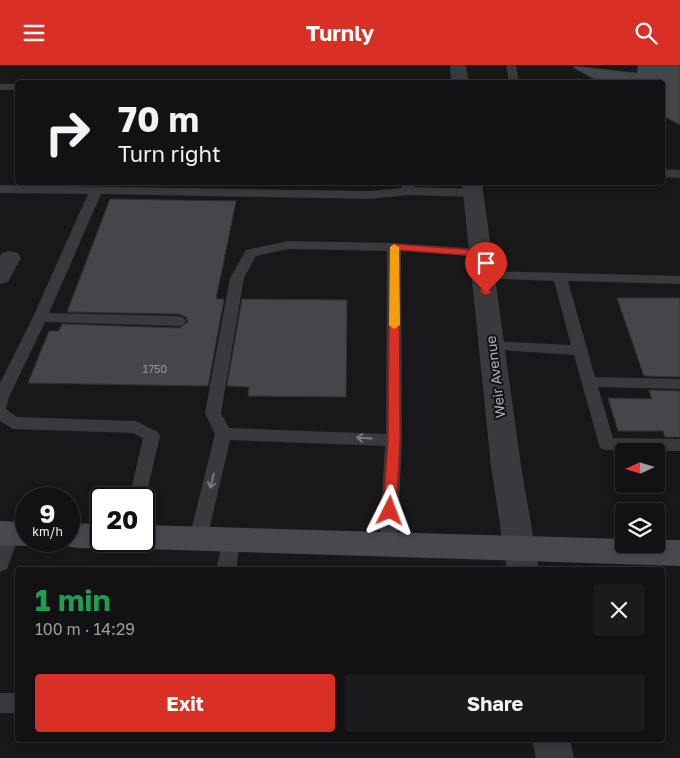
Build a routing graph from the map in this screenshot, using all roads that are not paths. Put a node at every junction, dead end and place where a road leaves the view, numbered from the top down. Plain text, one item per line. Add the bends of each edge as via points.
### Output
1 (458, 65) edge
2 (510, 65) edge
3 (460, 80) edge
4 (513, 80) edge
5 (0, 87) edge
6 (15, 87) edge
7 (665, 173) edge
8 (680, 174) edge
9 (196, 187) edge
10 (408, 187) edge
11 (472, 188) edge
12 (0, 189) edge
13 (96, 191) junction
14 (394, 247) junction
15 (483, 264) junction
16 (560, 277) junction
17 (680, 280) edge
18 (40, 317) junction
19 (180, 321) dead end
20 (492, 346) junction
21 (580, 350) junction
22 (588, 382) junction
23 (641, 383) junction
24 (680, 384) edge
25 (646, 399) dead end
26 (0, 406) edge
27 (0, 413) edge
28 (223, 434) junction
29 (394, 440) junction
30 (680, 445) edge
31 (141, 487) edge
32 (13, 533) edge
33 (155, 537) edge
34 (198, 539) junction
35 (388, 545) junction
36 (680, 553) edge
37 (229, 555) edge
38 (521, 559) edge
39 (0, 564) edge
40 (0, 703) edge
41 (15, 703) edge
42 (551, 742) edge
43 (555, 758) edge

1 - 3 street
2 - 4 lane
5 - 6 lane
7 - 8 lane
9 - 10 lane via 369,195
9 - 13 lane
10 - 11 lane
11 - 15 street, Weir Avenue
12 - 13 lane
13 - 18 lane
14 - 15 lane
14 - 28 lane via 288,245 250,253 236,278 213,413
14 - 29 lane
15 - 16 lane
15 - 20 street, Weir Avenue
16 - 17 lane
16 - 21 lane
18 - 19 lane
18 - 26 lane via 1,397
20 - 21 lane
20 - 38 street, Weir Avenue
21 - 22 lane
22 - 23 lane
22 - 30 lane via 606,444 659,438
23 - 24 lane
23 - 25 lane
27 - 31 lane via 13,423 136,427 152,436
29 -> 28 lane
28 -> 34 lane
29 - 35 lane
32 - 39 lane
33 - 34 main road
34 - 37 main road
35 - 37 main road
35 - 38 main road
36 - 38 main road
40 - 41 lane
42 - 43 street

